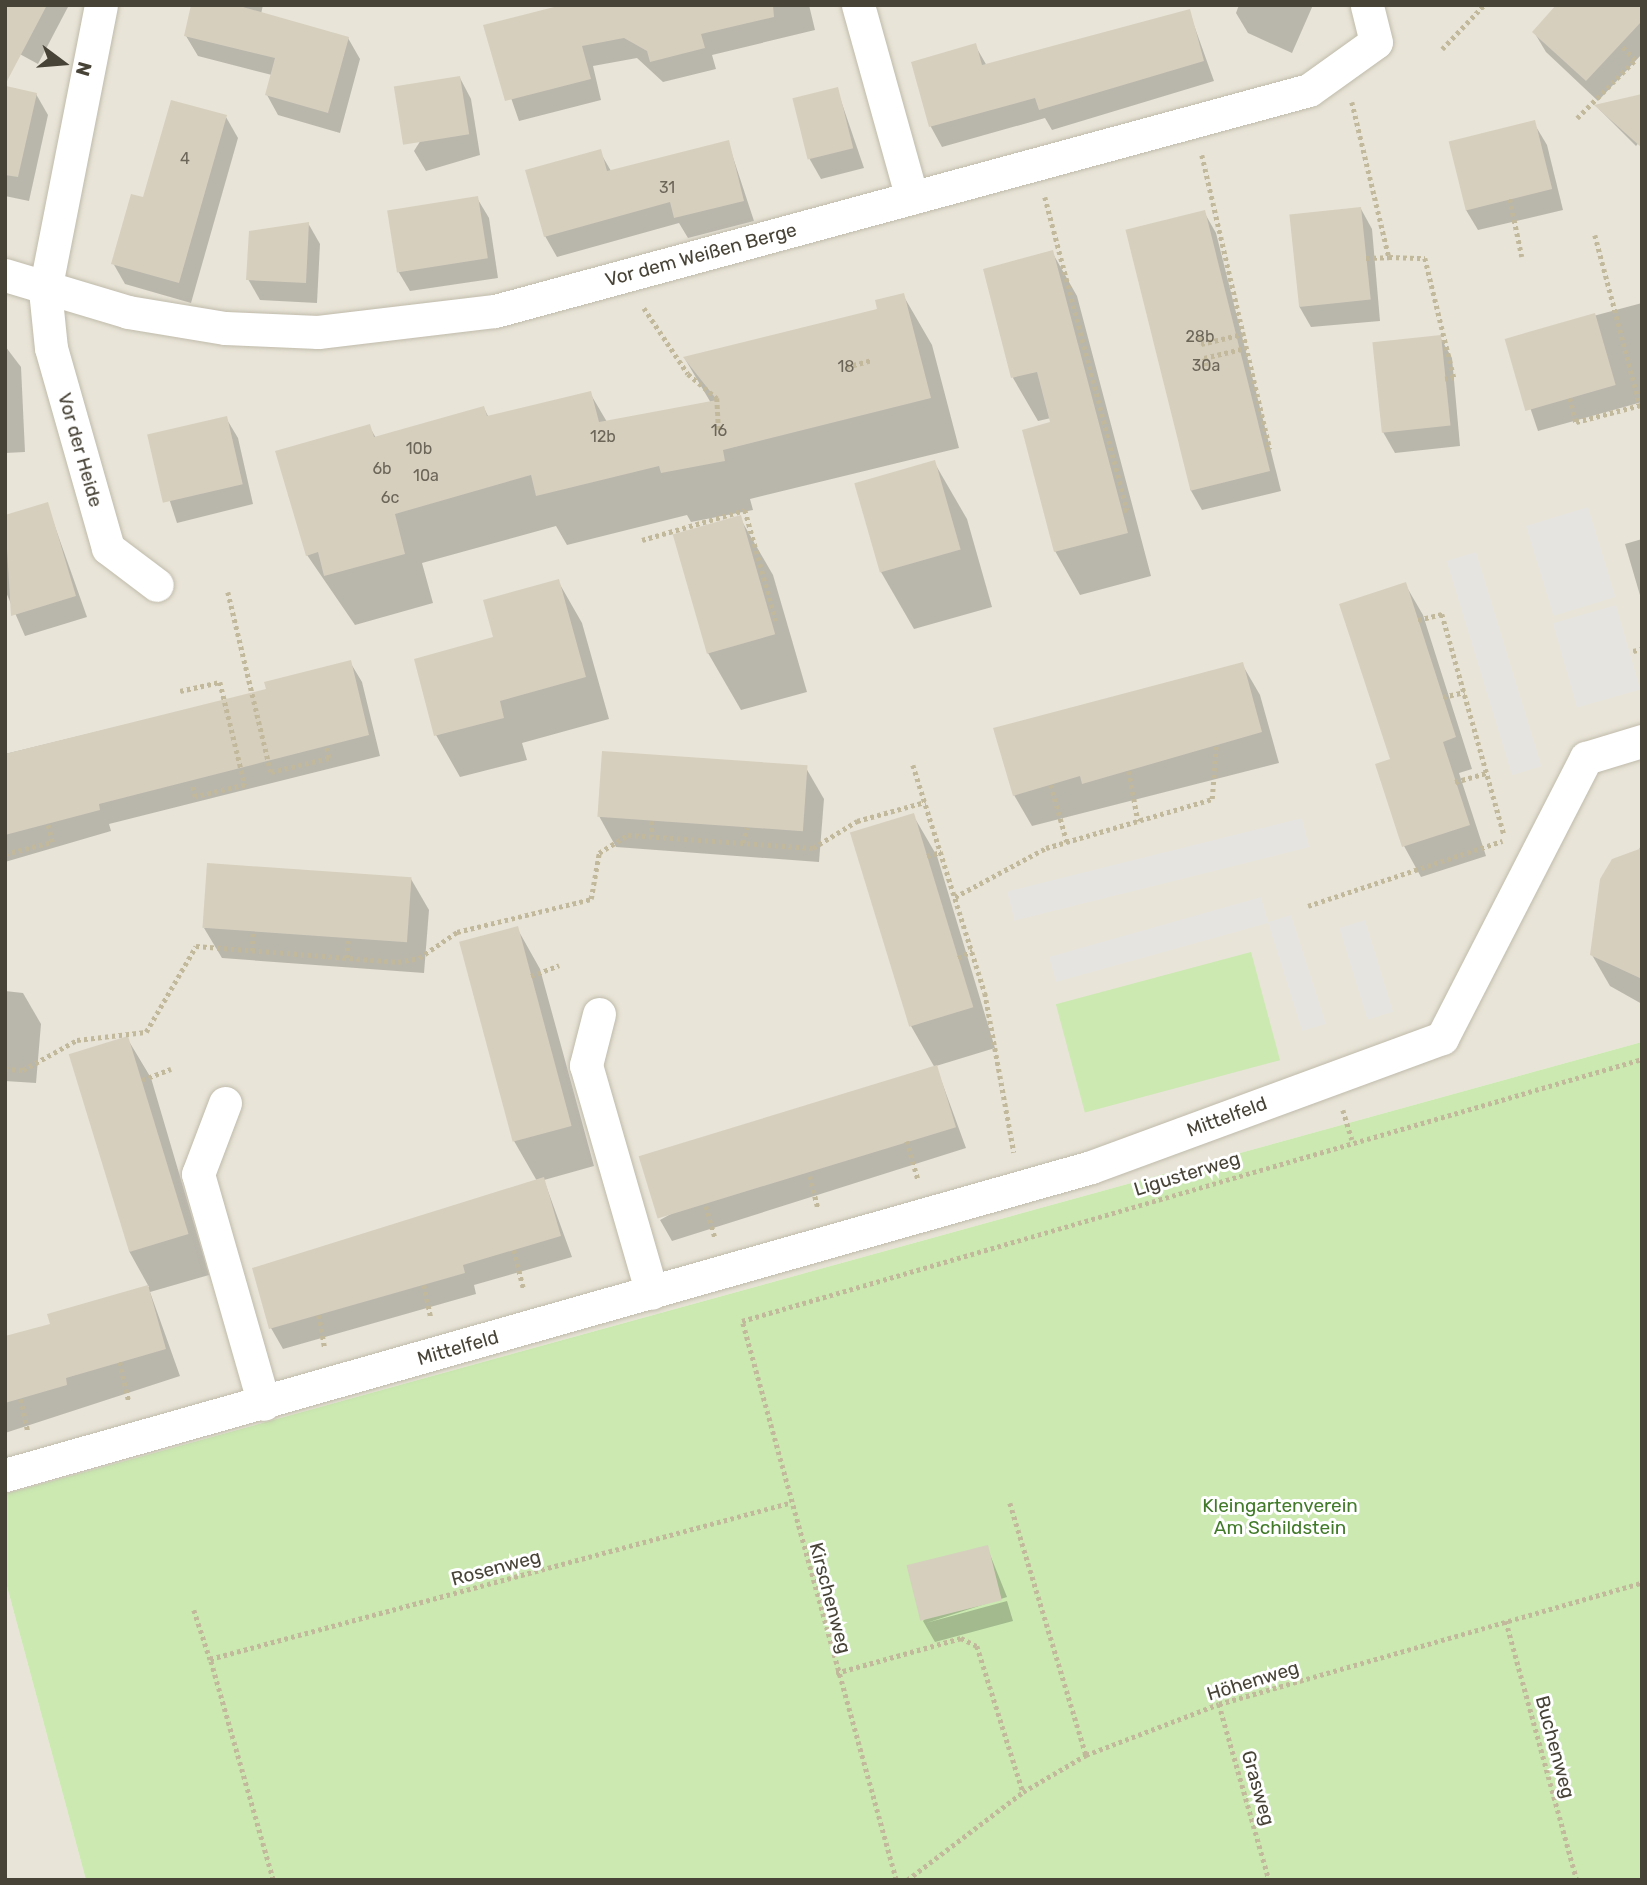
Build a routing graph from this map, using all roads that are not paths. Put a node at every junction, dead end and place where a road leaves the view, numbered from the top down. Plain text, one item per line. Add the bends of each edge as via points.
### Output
1 (101, 5) edge
2 (858, 5) edge
3 (1367, 5) edge
4 (912, 198) junction
5 (5, 275) edge
6 (45, 290) junction
7 (157, 585) dead end
8 (1642, 741) edge
9 (599, 1014) dead end
10 (225, 1103) dead end
11 (652, 1293) junction
12 (264, 1404) junction
13 (5, 1475) edge

1 - 6 street, Vor der Heide
2 - 4 street
3 - 4 street, Vor dem Weißen Berge via 1376,42 1309,90
4 - 6 street, Vor dem Weißen Berge via 427,324 318,332 225,328 128,312
5 - 6 street, Vor dem Weißen Berge
6 - 7 street, Vor der Heide via 51,348 108,548
8 - 11 street, Mittelfeld via 1586,758 1442,1038 1020,1187
9 - 11 street via 586,1065
10 - 12 street via 198,1174
11 - 12 street, Mittelfeld
12 - 13 street, Mittelfeld

